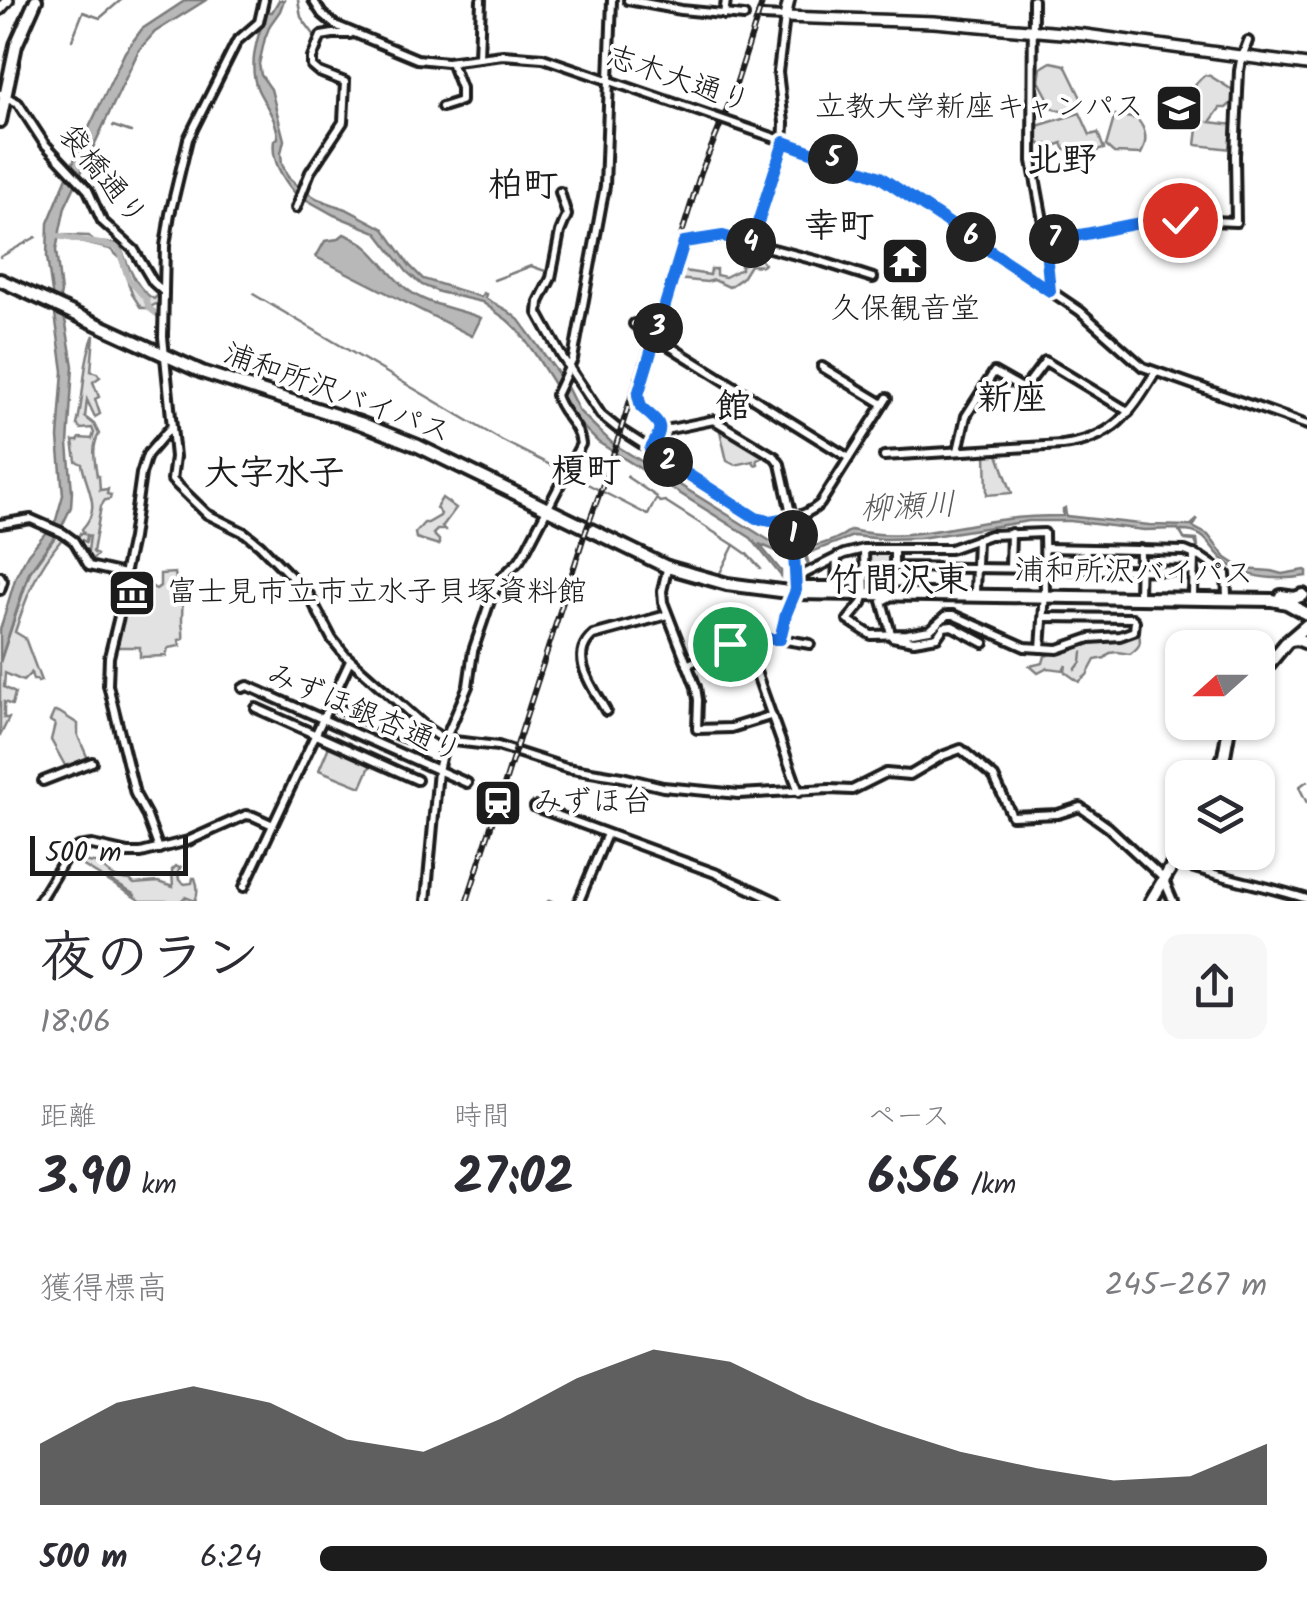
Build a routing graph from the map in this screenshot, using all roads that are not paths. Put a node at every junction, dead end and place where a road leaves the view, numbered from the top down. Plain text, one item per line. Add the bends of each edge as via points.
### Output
1 (8, 0) edge
2 (35, 0) edge
3 (264, 0) edge
4 (313, 0) edge
5 (482, 0) edge
6 (612, 0) edge
7 (628, 0) edge
8 (726, 0) edge
9 (789, 0) edge
10 (1032, 0) edge
11 (0, 9) edge
12 (724, 15) junction
13 (744, 16) dead end
14 (762, 16) dead end
15 (785, 17) junction
16 (1034, 31) junction
17 (351, 33) junction
18 (1248, 41) dead end
19 (1242, 56) junction
20 (478, 58) junction
21 (451, 62) junction
22 (1307, 65) edge
23 (609, 80) junction
24 (2, 96) edge
25 (442, 107) dead end
26 (0, 120) edge
27 (783, 141) junction
28 (560, 192) dead end
29 (296, 208) dead end
30 (1045, 239) junction
31 (751, 244) junction
32 (0, 278) edge
33 (872, 278) dead end
34 (1050, 291) junction
35 (164, 292) junction
36 (634, 324) dead end
37 (655, 338) junction
38 (165, 354) junction
39 (822, 367) dead end
40 (568, 370) junction
41 (1155, 373) junction
42 (1129, 412) junction
43 (1307, 425) edge
44 (172, 426) junction
45 (660, 431) junction
46 (650, 450) junction
47 (958, 451) junction
48 (884, 456) dead end
49 (849, 458) junction
50 (549, 508) junction
51 (792, 517) junction
52 (0, 524) edge
53 (1012, 533) junction
54 (976, 539) junction
55 (1046, 548) junction
56 (864, 549) junction
57 (1086, 549) junction
58 (894, 550) junction
59 (1140, 550) junction
60 (1194, 554) junction
61 (838, 557) junction
62 (668, 565) junction
63 (976, 568) junction
64 (1010, 568) junction
65 (1046, 569) junction
66 (1084, 570) junction
67 (1140, 570) junction
68 (1193, 571) junction
69 (124, 574) junction
70 (0, 576) edge
71 (0, 590) edge
72 (796, 591) junction
73 (865, 592) junction
74 (1194, 594) junction
75 (1045, 595) junction
76 (974, 596) junction
77 (1139, 596) junction
78 (1228, 596) junction
79 (1259, 598) junction
80 (1303, 606) edge
81 (666, 614) junction
82 (1044, 617) junction
83 (1307, 626) edge
84 (890, 633) junction
85 (780, 639) junction
86 (745, 640) junction
87 (1307, 642) edge
88 (984, 643) dead end
89 (810, 644) dead end
90 (1285, 645) junction
91 (1042, 648) junction
92 (1275, 657) edge
93 (350, 661) junction
94 (687, 664) junction
95 (244, 688) dead end
96 (330, 704) junction
97 (256, 708) dead end
98 (606, 711) dead end
99 (770, 716) junction
100 (323, 719) junction
101 (315, 735) junction
102 (406, 738) dead end
103 (445, 740) junction
104 (92, 762) dead end
105 (438, 771) junction
106 (417, 780) dead end
107 (43, 781) dead end
108 (467, 783) dead end
109 (798, 792) junction
110 (534, 807) dead end
111 (273, 825) junction
112 (607, 834) junction
113 (159, 849) junction
114 (1172, 870) edge
115 (1174, 870) edge
116 (1200, 870) edge
117 (1165, 884) junction
118 (244, 886) dead end
119 (1307, 899) edge
120 (39, 901) edge
121 (426, 901) edge
122 (579, 901) edge
123 (776, 901) edge
124 (1153, 901) edge
125 (1174, 901) edge

1 - 11 main road
2 - 24 highway
3 - 35 street via 259,22 236,42 186,143 166,234
4 - 17 street, 志木大通り via 330,22
5 - 20 street
6 - 23 street
7 - 12 street
8 - 12 street
9 - 15 main road
10 - 16 street
12 - 13 street
14 - 15 street
15 - 16 main road
15 - 27 street via 778,72
16 - 19 main road
16 - 30 street via 1032,161
17 - 21 street, 志木大通り via 411,58
17 - 29 street via 320,37 312,58 316,70 345,82 343,122 306,178
18 - 19 street
19 - 22 main road
19 - 30 street via 1236,222 1162,220
20 - 21 street, 志木大通り
20 - 23 street, 志木大通り via 543,58
21 - 25 street via 461,101
23 - 27 street, 志木大通り, bridge
23 - 40 street via 605,186
24 - 26 highway
24 - 35 street, 袋橋通り via 18,103 44,144 90,194 102,221 134,250
27 - 31 street
27 - 34 street, 志木大通り via 880,177
28 - 40 street via 567,213 538,310
30 - 34 street
31 - 33 street
31 - 37 street via 723,236 684,242
32 - 38 highway, 浦和所沢バイパス
34 - 41 street, 志木大通り
35 - 38 street
36 - 37 street
37 - 45 street via 638,399
37 - 49 street
38 - 44 street
38 - 50 highway, 浦和所沢バイパス via 400,435
39 - 49 street via 884,401
40 - 46 street via 604,418
40 - 50 street via 556,400 581,443
41 - 42 street
41 - 43 street, 志木大通り
42 - 47 street via 1108,431 1077,444
42 - 47 street via 1045,361 1024,389 995,372 966,416
44 - 69 street via 143,465
44 - 93 street via 174,483 207,514 260,545 309,596
45 - 46 street
45 - 51 street via 714,420 775,458
46 - 51 street via 756,518
47 - 48 street
49 - 51 street via 820,504
50 - 62 highway, 浦和所沢バイパス
50 - 103 street via 491,598 467,690
51 - 72 street
52 - 69 street via 26,519 46,525 74,541 89,566
53 - 54 street
53 - 55 street via 1044,533
53 - 64 street
54 - 58 street via 951,548
54 - 63 street
55 - 57 street
55 - 65 street
56 - 58 street
56 - 61 street
56 - 73 street
57 - 59 street
57 - 66 street
58 - 63 street via 896,567
59 - 60 street
59 - 67 street
60 - 68 street
60 - 78 street via 1227,576
61 - 61 street via 802,575 800,584 835,586
62 - 72 highway, 浦和所沢バイパス
62 - 81 street
63 - 64 street
63 - 76 street
64 - 65 street
65 - 66 street
65 - 75 street
66 - 67 street
67 - 68 street
67 - 77 street
68 - 74 street
69 - 113 street via 107,682 134,788
70 - 71 street
72 - 73 highway, 浦和所沢バイパス
72 - 85 street
73 - 75 highway, 浦和所沢バイパス
73 - 76 highway, 浦和所沢バイパス
73 - 84 street via 848,622 871,635
74 - 77 highway, 浦和所沢バイパス
74 - 78 highway, 浦和所沢バイパス
75 - 76 highway, 浦和所沢バイパス
75 - 77 highway, 浦和所沢バイパス
75 - 82 street
76 - 84 street via 883,599
77 - 79 highway, 浦和所沢バイパス
78 - 79 highway, 浦和所沢バイパス
79 - 80 highway
79 - 80 highway, 浦和所沢バイパス
79 - 80 highway via 1295,598
80 - 90 highway
81 - 94 street
81 - 98 street via 584,644 582,662
82 - 91 street
82 - 91 street via 1135,621 1131,634
83 - 87 highway
83 - 90 highway
84 - 88 street via 922,641 952,626
84 - 91 street via 930,630 952,615 1022,646
85 - 86 street
85 - 89 street
86 - 94 street
86 - 99 street
87 - 90 highway
90 - 92 highway
93 - 96 street
93 - 103 street
94 - 99 street via 698,700 697,729
95 - 100 street, みずほ銀杏通り
96 - 100 street
96 - 102 street
97 - 101 street
99 - 109 street
100 - 101 street
100 - 105 street, みずほ銀杏通り
101 - 106 street
101 - 111 street
103 - 105 street
103 - 109 street via 673,788
104 - 107 street
105 - 108 street, みずほ銀杏通り
105 - 121 street
109 - 117 street via 856,790 886,773 910,775 961,750 994,777 1012,816 1080,807
110 - 112 street
111 - 113 street via 246,816
111 - 118 street
112 - 122 street
112 - 123 street
113 - 120 street via 73,850
114 - 117 highway
115 - 117 highway
116 - 119 street
117 - 124 highway
117 - 125 street

